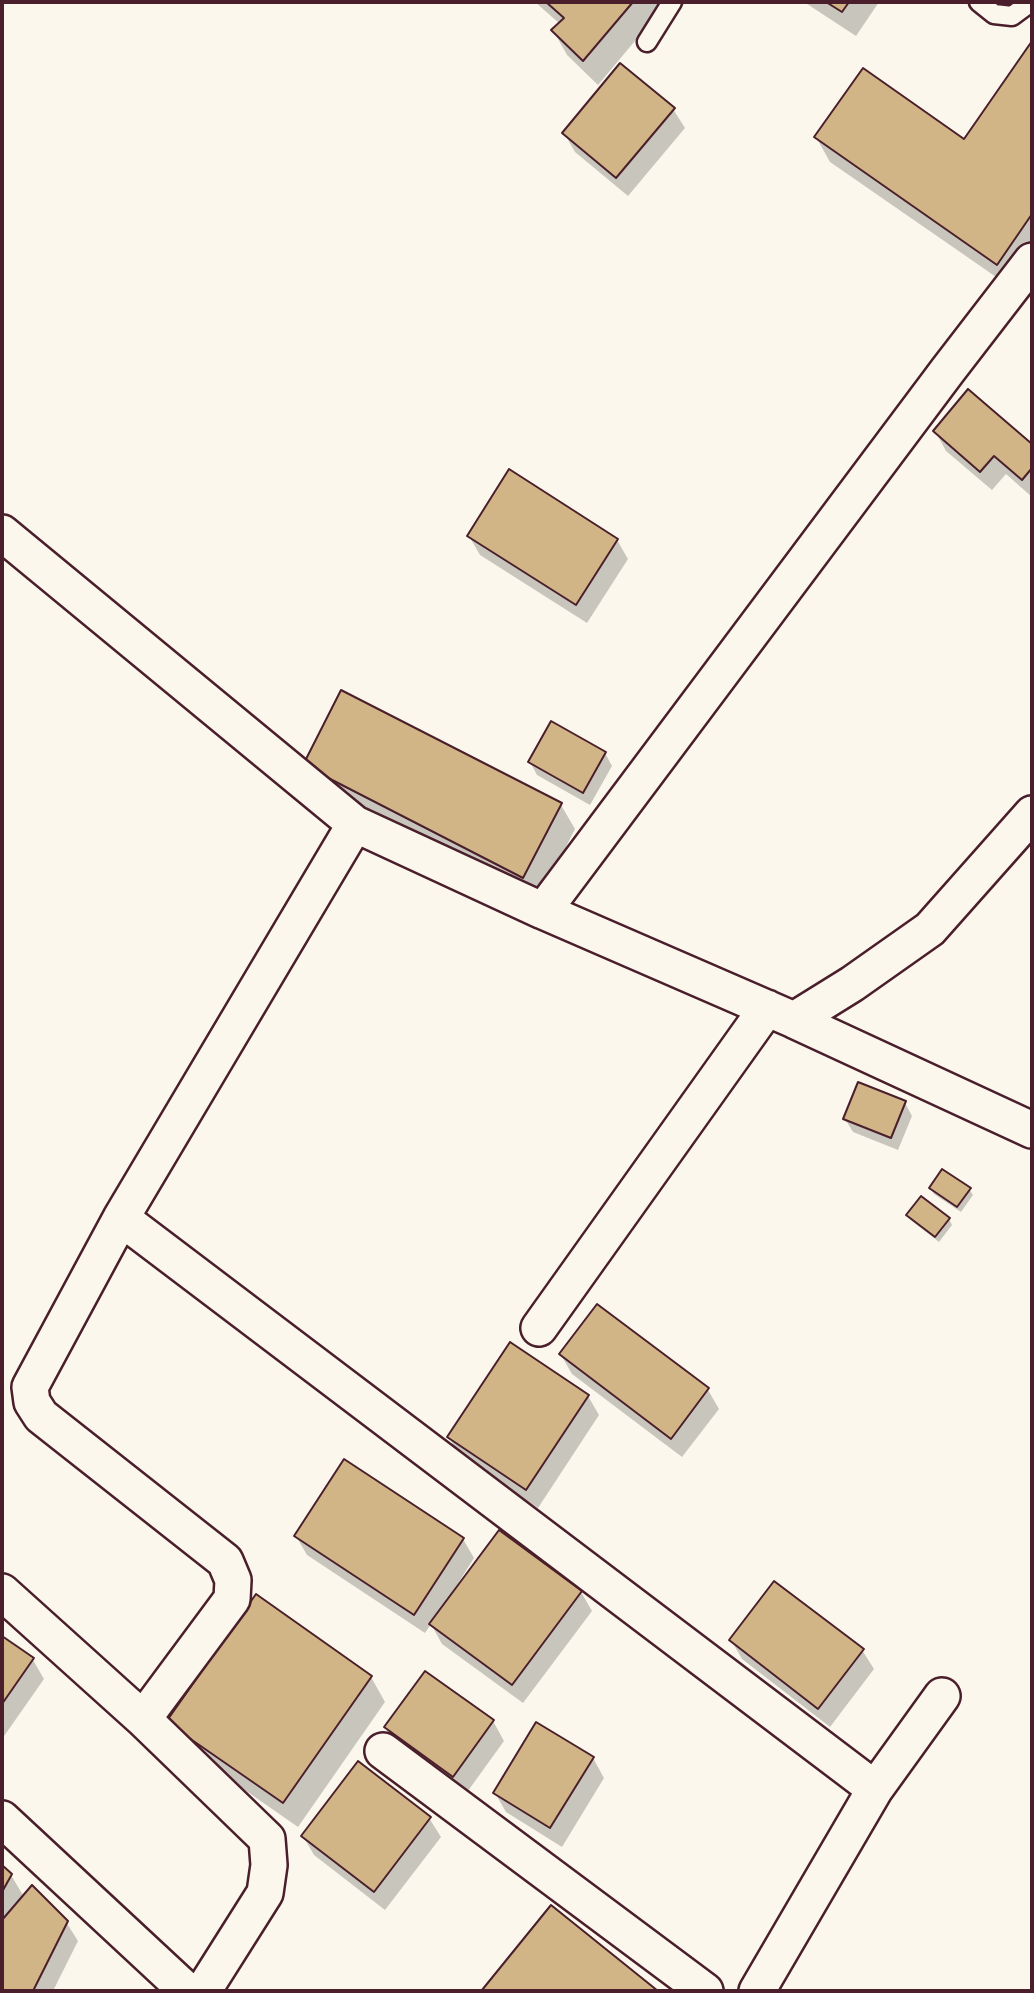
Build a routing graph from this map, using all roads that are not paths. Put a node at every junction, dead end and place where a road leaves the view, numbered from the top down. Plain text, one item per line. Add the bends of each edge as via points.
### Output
1 (672, 2) edge
2 (979, 2) edge
3 (1031, 2) edge
4 (647, 42) dead end
5 (1032, 261) edge
6 (2, 533) edge
7 (1032, 814) edge
8 (355, 824) junction
9 (543, 911) junction
10 (781, 1014) junction
11 (1032, 1130) edge
12 (121, 1218) junction
13 (539, 1328) dead end
14 (2, 1592) edge
15 (942, 1696) dead end
16 (144, 1719) junction
17 (383, 1751) dead end
18 (875, 1789) junction
19 (2, 1819) edge
20 (187, 1991) edge
21 (203, 1991) edge
22 (705, 1991) edge
23 (757, 1991) edge

1 - 4 lane
2 - 3 lane via 994,14 1012,16
5 - 9 street
6 - 8 street
7 - 10 street via 930,929 852,984
8 - 9 street
8 - 12 street
9 - 10 street
10 - 11 street
10 - 13 street
12 - 16 street via 30,1387 41,1416 225,1561 233,1580 232,1599
12 - 18 street
14 - 16 street
15 - 18 street
16 - 21 street via 267,1839 265,1893
17 - 22 street
18 - 23 street
19 - 20 street

